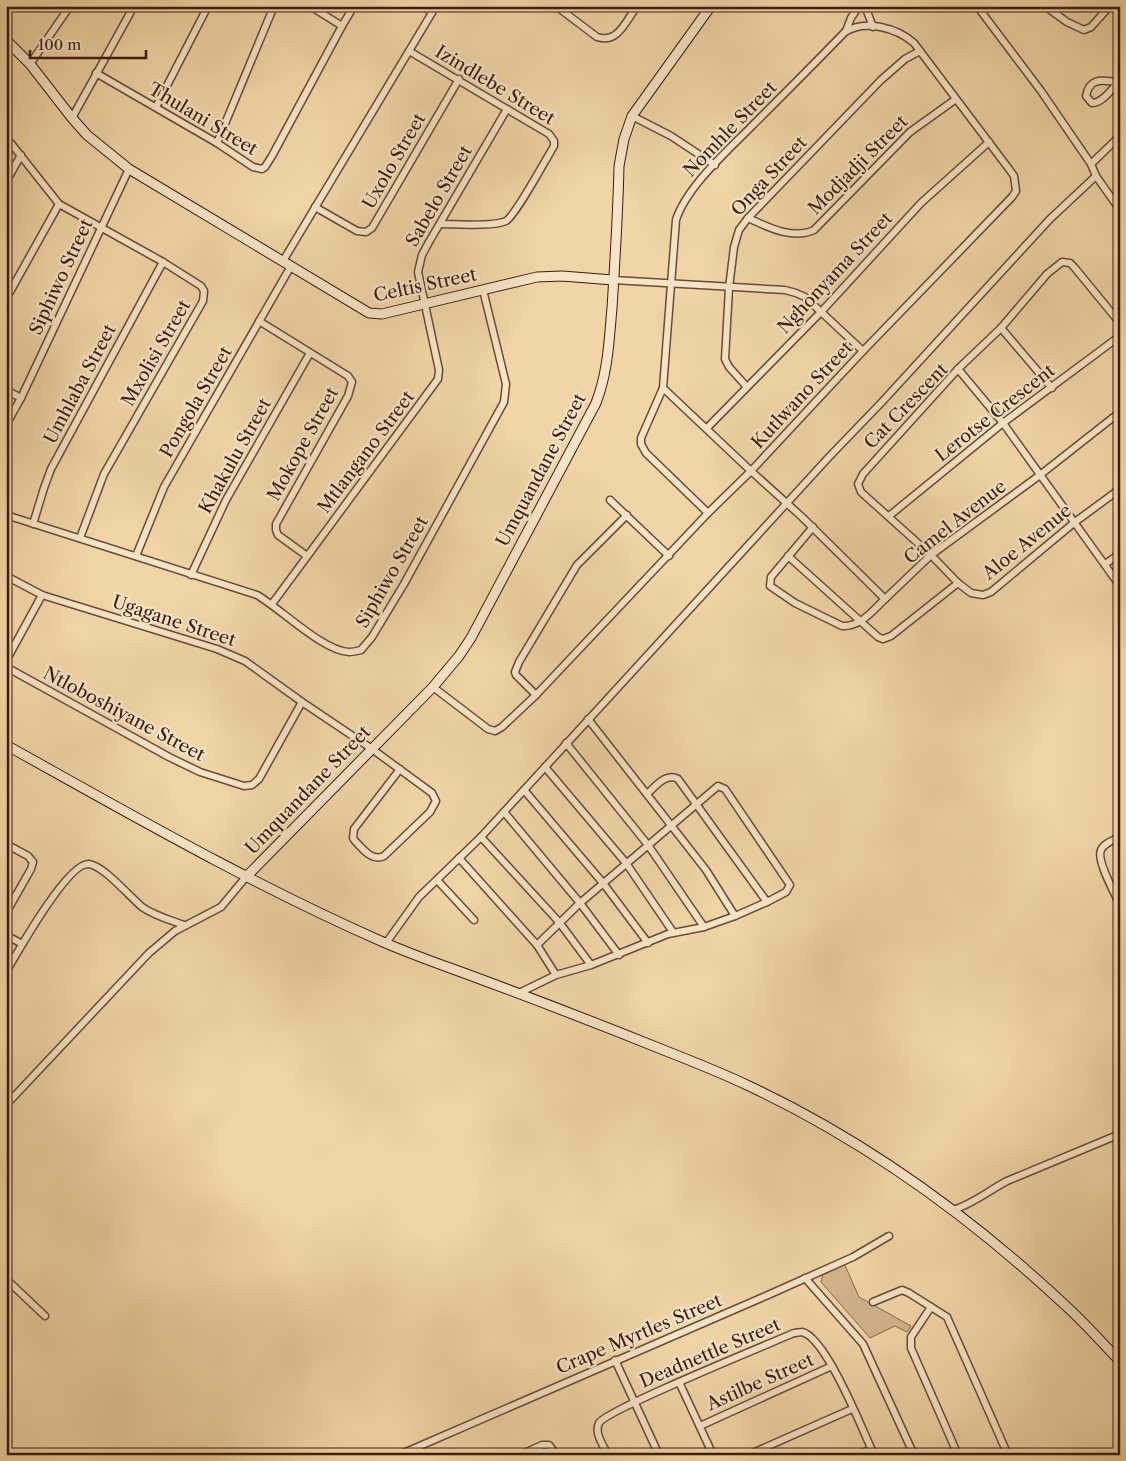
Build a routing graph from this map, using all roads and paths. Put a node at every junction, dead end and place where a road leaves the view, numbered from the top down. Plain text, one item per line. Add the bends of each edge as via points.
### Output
1 (134, 6) edge
2 (208, 6) edge
3 (274, 6) edge
4 (310, 6) edge
5 (354, 6) edge
6 (422, 6) edge
7 (556, 6) edge
8 (637, 6) edge
9 (711, 6) edge
10 (859, 6) edge
11 (865, 6) edge
12 (977, 6) edge
13 (1045, 6) edge
14 (1110, 6) edge
15 (69, 7) edge
16 (434, 9) edge
17 (342, 26) junction
18 (861, 26) joint
19 (873, 27) junction
20 (845, 32) junction
21 (6, 40) edge
22 (410, 51) junction
23 (920, 51) junction
24 (30, 64) junction
25 (96, 74) junction
26 (459, 79) junction
27 (1119, 81) edge
28 (956, 98) junction
29 (156, 107) junction
30 (507, 109) junction
31 (632, 116) junction
32 (72, 118) junction
33 (1120, 136) edge
34 (6, 137) edge
35 (989, 142) junction
36 (217, 143) junction
37 (21, 155) junction
38 (1091, 164) junction
39 (715, 165) junction
40 (129, 169) junction
41 (1096, 176) junction
42 (6, 182) edge
43 (59, 204) junction
44 (316, 207) junction
45 (1120, 210) edge
46 (748, 218) junction
47 (440, 224) junction
48 (102, 228) junction
49 (163, 262) junction
50 (287, 263) junction
51 (614, 280) junction
52 (670, 283) junction
53 (730, 288) junction
54 (483, 290) junction
55 (6, 299) edge
56 (424, 304) junction
57 (821, 312) junction
58 (259, 321) junction
59 (1120, 323) edge
60 (1001, 328) junction
61 (1120, 336) edge
62 (863, 351) junction
63 (310, 353) junction
64 (958, 369) junction
65 (747, 387) junction
66 (663, 388) junction
67 (1052, 388) junction
68 (6, 390) edge
69 (21, 398) junction
70 (1120, 412) edge
71 (1003, 423) junction
72 (6, 425) edge
73 (707, 428) junction
74 (751, 471) junction
75 (1040, 475) junction
76 (1120, 489) edge
77 (610, 500) dead end
78 (786, 504) junction
79 (708, 513) junction
80 (6, 515) edge
81 (627, 515) junction
82 (889, 516) junction
83 (1076, 522) junction
84 (34, 524) junction
85 (813, 527) junction
86 (80, 538) junction
87 (1120, 554) edge
88 (931, 555) junction
89 (136, 556) junction
90 (306, 556) junction
91 (669, 556) junction
92 (788, 556) junction
93 (1105, 564) junction
94 (191, 575) junction
95 (6, 576) edge
96 (958, 583) junction
97 (1120, 586) edge
98 (42, 595) junction
99 (885, 599) junction
100 (272, 604) junction
101 (861, 622) junction
102 (6, 662) edge
103 (6, 667) edge
104 (433, 687) junction
105 (536, 695) junction
106 (302, 702) junction
107 (588, 719) junction
108 (566, 743) junction
109 (6, 745) edge
110 (372, 748) junction
111 (546, 767) junction
112 (400, 770) junction
113 (524, 790) junction
114 (647, 794) junction
115 (697, 804) junction
116 (504, 812) junction
117 (672, 825) junction
118 (481, 837) junction
119 (1120, 837) edge
120 (6, 844) edge
121 (648, 845) junction
122 (459, 858) junction
123 (626, 863) junction
124 (246, 877) junction
125 (437, 880) junction
126 (603, 882) junction
127 (1120, 886) edge
128 (1113, 889) junction
129 (767, 902) junction
130 (580, 903) junction
131 (1120, 905) edge
132 (6, 913) edge
133 (735, 916) junction
134 (474, 920) dead end
135 (559, 922) junction
136 (184, 925) junction
137 (704, 926) junction
138 (673, 932) junction
139 (6, 935) edge
140 (386, 943) junction
141 (648, 943) junction
142 (22, 944) junction
143 (537, 945) junction
144 (619, 955) junction
145 (591, 965) junction
146 (6, 972) edge
147 (556, 975) junction
148 (519, 993) junction
149 (6, 1105) edge
150 (1120, 1134) edge
151 (952, 1210) junction
152 (889, 1236) dead end
153 (805, 1278) junction
154 (6, 1279) edge
155 (873, 1302) dead end
156 (931, 1307) junction
157 (45, 1316) dead end
158 (616, 1360) junction
159 (1120, 1361) edge
160 (832, 1366) junction
161 (680, 1382) junction
162 (635, 1402) junction
163 (852, 1409) junction
164 (700, 1426) junction
165 (872, 1452) edge
166 (399, 1455) edge
167 (520, 1455) edge
168 (556, 1455) edge
169 (608, 1455) edge
170 (659, 1455) edge
171 (713, 1455) edge
172 (748, 1455) edge
173 (858, 1455) edge
174 (914, 1455) edge
175 (958, 1455) edge
176 (1008, 1455) edge

1 - 25 street
2 - 29 street
3 - 36 street
4 - 17 street
5 - 17 street, Thulani Street
6 - 16 street
7 - 8 street via 597,37 610,39
9 - 31 street, Umquandane Street
10 - 20 street
11 - 19 street
12 - 38 street
13 - 14 street via 1084,30 1091,27
15 - 24 street
16 - 22 street, Pongola Street
17 - 36 street, Thulani Street via 265,167 253,167
18 - 19 street, Kutlwano Street
18 - 20 street, Nomhle Street
19 - 23 street, Kutlwano Street via 907,37
20 - 39 street, Nomhle Street
21 - 24 street, Celtis Street
22 - 26 street, Izindlebe Street
22 - 44 street, Pongola Street
23 - 28 street, Kutlwano Street
23 - 46 street, Onga Street via 881,80
24 - 32 street, Celtis Street
25 - 29 street, Thulani Street
25 - 32 street
26 - 30 street, Izindlebe Street
26 - 44 street, Uxolo Street via 372,228 366,232 358,231
27 - 27 street via 1092,83 1086,96 1092,103 1097,103
28 - 35 street, Kutlwano Street
28 - 46 street, Modjadji Street via 910,132 814,230 791,233 769,228
29 - 36 street, Thulani Street
30 - 47 street, Sabelo Street
30 - 47 street, Izindlebe Street via 549,134 554,146 506,220 492,224
31 - 39 street via 665,132
31 - 51 street, Umquandane Street via 620,158
32 - 40 street, Celtis Street
33 - 38 street
34 - 37 street
35 - 57 street, Nghonyama Street via 922,203
35 - 62 street, Kutlwano Street via 1014,176 1016,191
37 - 42 street
37 - 43 street
38 - 41 street
39 - 52 street, Nomhle Street via 693,188 678,211
40 - 48 street, Siphiwo Street
40 - 50 street, Celtis Street
41 - 45 street
41 - 78 street via 1050,220
43 - 48 street, Mxolisi Street
43 - 55 street
44 - 50 street, Pongola Street
46 - 53 street, Onga Street via 736,239
47 - 56 street, Sabelo Street via 419,265
48 - 49 street, Mxolisi Street
48 - 69 street, Siphiwo Street
49 - 84 street, Umhlaba Street via 51,469
49 - 86 street, Mxolisi Street via 200,286 204,291 203,301 104,474
50 - 56 street, Celtis Street via 369,313 382,314
50 - 58 street, Pongola Street
51 - 52 street, Celtis Street
51 - 54 street, Celtis Street via 548,276
51 - 104 street, Umquandane Street via 607,366 596,403 471,638
52 - 53 street, Celtis Street
52 - 66 street, Nomhle Street
53 - 57 street, Celtis Street via 796,292
53 - 65 street, Onga Street via 725,359
54 - 56 street, Celtis Street
54 - 100 street, Siphiwo Street via 506,384 504,402 372,637 361,650 340,650
56 - 90 street, Mtlangano Street via 439,370 436,383
57 - 62 street, Celtis Street
57 - 65 street, Nghonyama Street
58 - 63 street, Mokope Street
58 - 89 street, Pongola Street via 164,487
59 - 60 street via 1066,261 1053,267
60 - 64 street
60 - 67 street
61 - 67 street, Lerotse Crescent
62 - 74 street, Kutlwano Street
63 - 90 street, Mokope Street via 348,376 352,385 276,524 278,535
63 - 94 street, Khakulu Street via 226,500
64 - 71 street, Cat Crescent
64 - 82 street, Cat Crescent via 859,480 861,492
65 - 73 street, Nghonyama Street
66 - 73 street
66 - 79 street, Nomhle Street via 641,444
67 - 71 street, Lerotse Crescent
68 - 69 street
69 - 72 street, Siphiwo Street
70 - 75 street, Camel Avenue
71 - 75 street, Cat Crescent
71 - 82 street, Lerotse Crescent
73 - 74 street
74 - 78 street
74 - 79 street, Kutlwano Street
75 - 83 street, Cat Crescent
75 - 88 street, Camel Avenue
76 - 83 street, Aloe Avenue
77 - 81 street
78 - 85 street
78 - 107 street
79 - 91 street, Kutlwano Street
80 - 84 street, Siphiwo Street
81 - 91 street
81 - 105 street via 577,565 519,662 516,675
82 - 88 street, Cat Crescent
83 - 93 street, Cat Crescent
83 - 96 street, Aloe Avenue via 990,592 983,595 971,593
84 - 86 street, Siphiwo Street
85 - 92 street
85 - 99 street
86 - 89 street, Siphiwo Street
87 - 93 street
88 - 96 street, Aloe Avenue
88 - 99 street, Camel Avenue
89 - 94 street, Siphiwo Street
90 - 100 street, Mtlangano Street
91 - 105 street, Kutlwano Street
92 - 101 street
92 - 101 street via 770,577 769,584 773,588 836,624 848,626
93 - 97 street, Cat Crescent
94 - 100 street, Siphiwo Street via 245,590
95 - 98 street, Ugagane Street
96 - 101 street via 886,639 878,637
98 - 102 street
98 - 106 street, Ugagane Street via 235,655
99 - 101 street, Camel Avenue
103 - 106 street, Ntloboshiyane Street via 169,757 200,772 244,786 259,779
104 - 105 street, Kutlwano Street via 488,729 496,731
104 - 110 street, Umquandane Street
106 - 110 street, Ugagane Street
107 - 108 street
107 - 114 street
108 - 111 street
108 - 121 street
109 - 124 street
110 - 112 street, Ugagane Street
110 - 124 street, Umquandane Street
111 - 113 street
111 - 123 street
112 - 112 street, Ugagane Street via 432,793 436,798 435,805 384,856 374,858 355,841 354,830
113 - 116 street
113 - 126 street
114 - 115 street via 673,776
114 - 117 street
115 - 117 street
115 - 129 street
115 - 129 street via 716,787 725,789 790,885 788,890
116 - 118 street
116 - 130 street
117 - 121 street
117 - 133 street
118 - 122 street
118 - 135 street
119 - 128 street via 1103,846 1100,854
120 - 132 street via 33,862
121 - 123 street
121 - 137 street
122 - 125 street
122 - 143 street
123 - 126 street
123 - 138 street
124 - 136 street via 221,907
124 - 140 street
125 - 134 street
125 - 140 street via 409,908
126 - 130 street
126 - 141 street
127 - 128 street
128 - 131 street
129 - 133 street
130 - 135 street
130 - 144 street
133 - 137 street
135 - 143 street
135 - 145 street
136 - 142 street via 147,910 103,872 85,864 66,880
136 - 149 street via 166,937 137,965
137 - 138 street
138 - 141 street
139 - 142 street
140 - 148 street
141 - 144 street
142 - 146 street
143 - 147 street
144 - 145 street
145 - 147 street
147 - 148 street
148 - 151 street via 751,1087 866,1150
150 - 151 street via 1007,1182 972,1203
151 - 159 street via 1069,1308
152 - 153 street, Crape Myrtles Street via 853,1257
153 - 158 street, Crape Myrtles Street
153 - 174 street via 863,1344
154 - 157 street
155 - 156 street via 902,1290
156 - 175 street via 911,1337 912,1348
156 - 176 street via 946,1317 950,1324
158 - 162 street
158 - 166 street, Crape Myrtles Street
160 - 161 street, Deadnettle Street via 827,1356 802,1332
160 - 163 street, Deadnettle Street
160 - 164 street, Astilbe Street
161 - 162 street, Deadnettle Street
161 - 164 street
162 - 169 street, Deadnettle Street via 602,1418 598,1425 598,1433
162 - 170 street
163 - 165 street, Deadnettle Street
163 - 172 street
164 - 171 street
165 - 173 street
167 - 168 street via 549,1445

